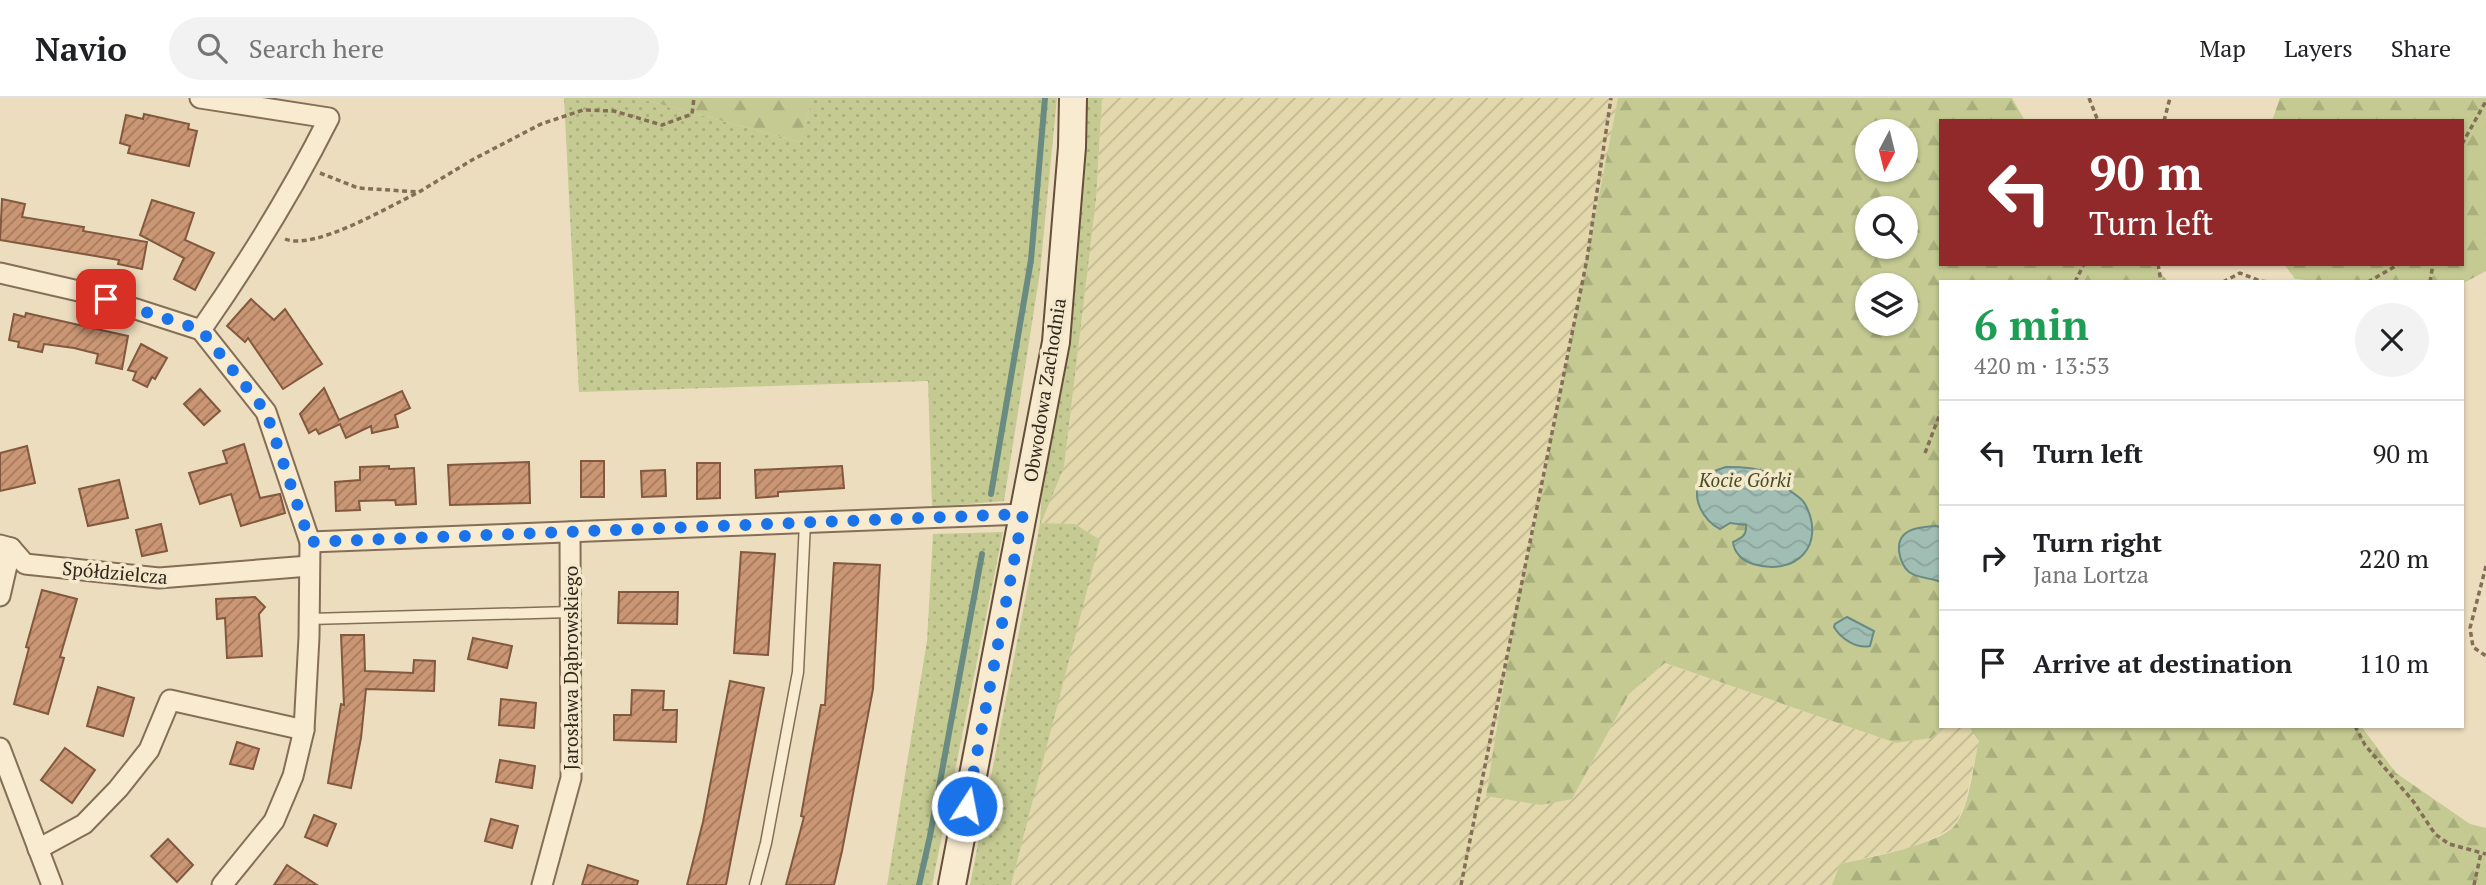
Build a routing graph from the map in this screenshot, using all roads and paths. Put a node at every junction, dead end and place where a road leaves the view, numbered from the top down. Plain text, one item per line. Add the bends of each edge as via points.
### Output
1 (201, 98) edge
2 (694, 98) edge
3 (1073, 98) edge
4 (1611, 98) edge
5 (2089, 98) edge
6 (2170, 98) edge
7 (2486, 101) edge
8 (2097, 119) edge
9 (2165, 119) edge
10 (2464, 140) edge
11 (305, 167) junction
12 (419, 192) junction
13 (267, 231) junction
14 (2396, 266) edge
15 (0, 273) edge
16 (2227, 280) edge
17 (2258, 280) edge
18 (2371, 280) edge
19 (201, 330) junction
20 (1939, 416) edge
21 (1925, 453) dead end
22 (1023, 514) junction
23 (805, 522) junction
24 (570, 532) junction
25 (310, 542) junction
26 (6, 546) edge
27 (309, 566) junction
28 (2486, 566) edge
29 (0, 596) edge
30 (570, 612) junction
31 (309, 619) junction
32 (2486, 656) edge
33 (2356, 728) edge
34 (304, 730) junction
35 (0, 748) edge
36 (38, 849) junction
37 (2484, 854) edge
38 (52, 885) edge
39 (222, 885) edge
40 (542, 885) edge
41 (755, 885) edge
42 (952, 885) edge
43 (1461, 885) edge
44 (2474, 885) edge

1 - 11 street via 330,118
2 - 12 path via 692,114 662,125 603,110 583,110 541,124
3 - 22 main road, Obwodowa Zachodnia via 1056,342
4 - 43 path via 1587,259
5 - 8 path
6 - 9 path
7 - 10 path
11 - 12 path via 358,188
11 - 13 street
12 - 13 path via 326,236 293,242
13 - 19 street
14 - 18 path
15 - 19 street via 83,292
16 - 17 path via 2240,273
19 - 25 street via 266,412
20 - 21 path
22 - 23 street
22 - 42 main road, Obwodowa Zachodnia
23 - 24 street
23 - 41 lane via 798,672
24 - 25 street
24 - 30 street, Jarosława Dąbrowskiego
25 - 27 street
26 - 27 street, Spółdzielcza via 24,564 159,578
26 - 29 street, Spółdzielcza
27 - 31 street
28 - 32 path via 2470,628 2473,647
30 - 31 lane
30 - 40 street, Jarosława Dąbrowskiego via 571,778
31 - 34 street
33 - 37 path via 2435,834 2449,844
34 - 36 street via 170,700 149,750 118,789 84,824
34 - 39 street via 293,776 274,821
35 - 36 street
36 - 38 street
37 - 44 path

